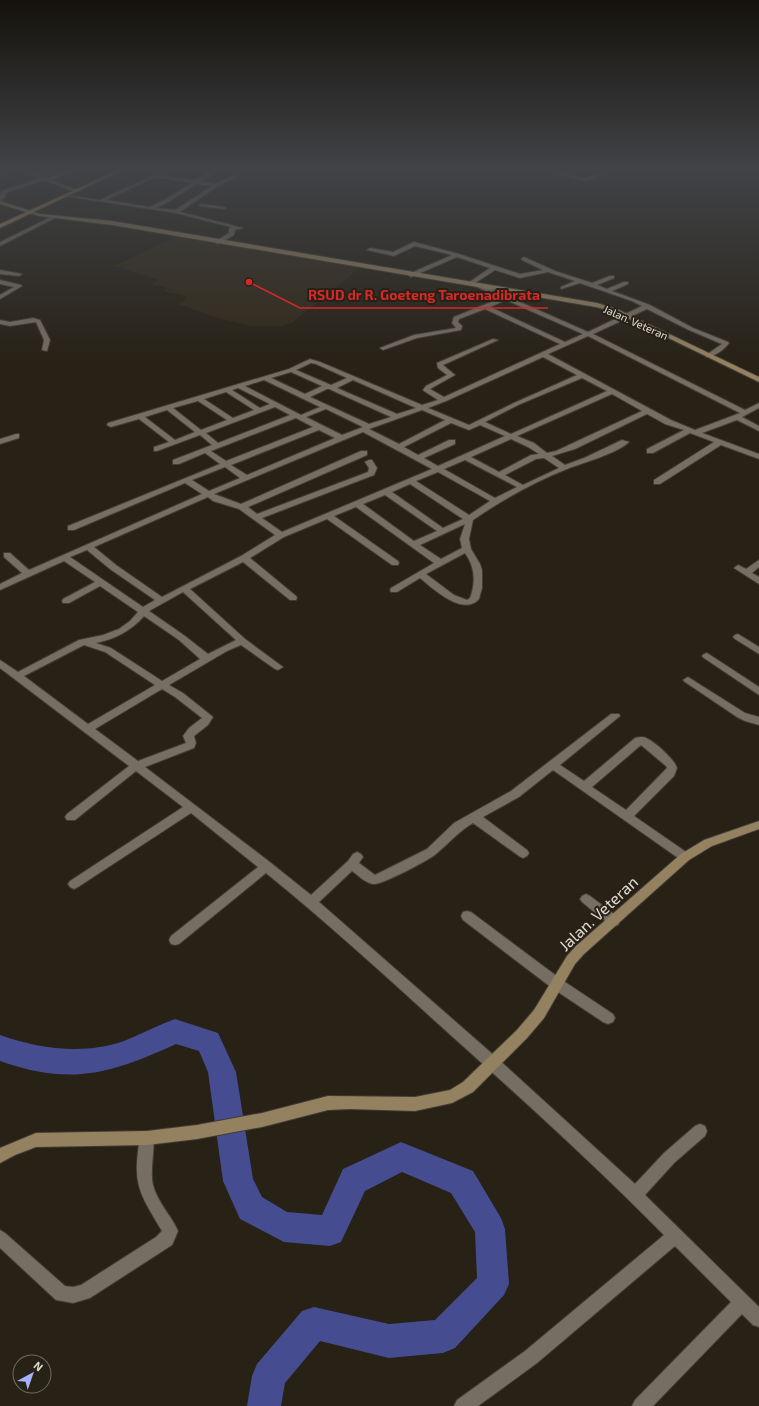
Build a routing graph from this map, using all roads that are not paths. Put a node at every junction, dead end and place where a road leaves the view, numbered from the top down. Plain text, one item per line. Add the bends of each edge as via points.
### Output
1 (19, 235) edge
2 (177, 235) edge
3 (231, 235) edge
4 (218, 242) junction
5 (0, 244) edge
6 (370, 250) dead end
7 (457, 255) junction
8 (524, 259) dead end
9 (494, 268) junction
10 (550, 270) junction
11 (0, 272) edge
12 (19, 274) dead end
13 (411, 275) junction
14 (612, 277) dead end
15 (581, 281) junction
16 (0, 282) edge
17 (626, 283) dead end
18 (470, 284) junction
19 (477, 285) junction
20 (593, 285) junction
21 (563, 288) dead end
22 (609, 290) junction
23 (0, 297) edge
24 (506, 298) junction
25 (648, 306) junction
26 (485, 307) junction
27 (627, 316) junction
28 (0, 322) edge
29 (3, 326) edge
30 (588, 334) junction
31 (495, 340) dead end
32 (564, 344) junction
33 (384, 348) dead end
34 (45, 350) dead end
35 (543, 354) junction
36 (708, 356) junction
37 (292, 370) junction
38 (581, 376) junction
39 (265, 378) junction
40 (352, 378) junction
41 (759, 380) edge
42 (239, 386) junction
43 (329, 387) junction
44 (228, 390) junction
45 (611, 392) junction
46 (304, 396) junction
47 (199, 398) junction
48 (444, 400) junction
49 (274, 405) junction
50 (326, 407) junction
51 (758, 407) edge
52 (168, 408) junction
53 (424, 408) junction
54 (258, 410) junction
55 (647, 411) junction
56 (746, 414) junction
57 (140, 416) junction
58 (299, 416) junction
59 (397, 417) junction
60 (737, 417) junction
61 (231, 420) junction
62 (451, 420) junction
63 (481, 423) junction
64 (111, 425) dead end
65 (319, 427) junction
66 (366, 428) junction
67 (759, 429) edge
68 (199, 432) junction
69 (691, 432) junction
70 (16, 436) dead end
71 (514, 436) junction
72 (341, 438) junction
73 (0, 442) edge
74 (174, 442) junction
75 (452, 442) dead end
76 (625, 442) dead end
77 (720, 442) junction
78 (218, 446) junction
79 (399, 447) junction
80 (157, 449) dead end
81 (206, 451) junction
82 (650, 451) dead end
83 (364, 453) dead end
84 (545, 454) junction
85 (420, 457) junction
86 (466, 457) junction
87 (759, 457) edge
88 (176, 462) dead end
89 (369, 462) dead end
90 (226, 464) junction
91 (440, 468) junction
92 (564, 468) junction
93 (498, 475) junction
94 (246, 478) junction
95 (186, 480) junction
96 (410, 481) junction
97 (657, 482) dead end
98 (522, 487) junction
99 (386, 492) junction
100 (208, 494) junction
101 (495, 501) junction
102 (357, 504) junction
103 (242, 507) junction
104 (328, 516) junction
105 (257, 517) junction
106 (469, 519) junction
107 (71, 528) dead end
108 (443, 530) junction
109 (281, 535) junction
110 (414, 544) junction
111 (88, 546) junction
112 (466, 549) junction
113 (7, 555) dead end
114 (64, 557) junction
115 (244, 558) junction
116 (395, 563) dead end
117 (440, 563) junction
118 (759, 563) edge
119 (738, 568) dead end
120 (746, 573) junction
121 (28, 574) junction
122 (420, 574) junction
123 (759, 581) edge
124 (101, 582) junction
125 (0, 587) edge
126 (184, 588) junction
127 (394, 590) dead end
128 (293, 598) dead end
129 (162, 600) junction
130 (66, 601) dead end
131 (143, 611) junction
132 (738, 637) dead end
133 (242, 641) junction
134 (82, 642) junction
135 (759, 651) edge
136 (706, 656) dead end
137 (207, 659) junction
138 (0, 663) edge
139 (278, 666) dead end
140 (17, 676) junction
141 (688, 680) dead end
142 (162, 685) junction
143 (759, 692) edge
144 (615, 716) dead end
145 (759, 721) edge
146 (88, 729) junction
147 (553, 765) junction
148 (136, 766) junction
149 (584, 787) junction
150 (191, 807) junction
151 (628, 816) junction
152 (71, 817) dead end
153 (474, 817) junction
154 (759, 825) edge
155 (523, 853) dead end
156 (686, 857) junction
157 (267, 866) junction
158 (74, 884) dead end
159 (586, 899) dead end
160 (311, 902) junction
161 (467, 916) dead end
162 (614, 921) junction
163 (175, 940) dead end
164 (557, 984) junction
165 (608, 1018) dead end
166 (492, 1063) junction
167 (700, 1131) dead end
168 (147, 1138) junction
169 (0, 1156) edge
170 (635, 1195) junction
171 (675, 1235) junction
172 (0, 1238) edge
173 (742, 1302) junction
174 (759, 1319) edge
175 (463, 1406) edge
176 (641, 1406) edge

1 - 5 street
2 - 4 street, Jalan. Veteran
3 - 4 street
4 - 13 street, Jalan. Veteran
6 - 7 street via 394,254 414,244
7 - 9 street
7 - 13 street
8 - 10 street
9 - 10 street via 524,276
9 - 18 street
10 - 15 street
11 - 12 street
13 - 18 street, Jalan. Veteran
14 - 20 street
15 - 20 street
15 - 21 street
16 - 23 street via 19,286
17 - 22 street
18 - 19 street, Jalan. Veteran
19 - 24 street
19 - 27 street, Jalan. Veteran via 588,303
20 - 22 street
22 - 25 street
24 - 26 street
24 - 30 street
25 - 27 street
25 - 36 street via 691,329 726,343
26 - 32 street
26 - 33 street via 456,318 455,323 459,329 416,336
27 - 30 street
27 - 36 street, Jalan. Veteran
28 - 29 street
29 - 34 street via 38,321 47,340
30 - 32 street
30 - 56 street
31 - 48 street via 439,364 452,375 428,386 426,390
32 - 35 street
35 - 38 street
35 - 48 street
36 - 41 street, Jalan. Veteran
37 - 39 street
37 - 40 street via 313,361
37 - 43 street
38 - 45 street
38 - 63 street via 516,404
39 - 42 street
39 - 46 street
40 - 43 street
40 - 53 street
42 - 44 street
42 - 49 street
43 - 46 street
43 - 59 street
44 - 47 street
44 - 54 street
45 - 55 street
45 - 71 street
46 - 50 street
47 - 52 street
47 - 61 street
48 - 53 street
49 - 54 street
49 - 58 street
50 - 58 street
50 - 66 street
51 - 56 street
52 - 57 street
52 - 68 street
53 - 59 street
53 - 62 street
54 - 61 street
55 - 69 street
55 - 84 street via 558,453
56 - 60 street
57 - 64 street
57 - 74 street
58 - 65 street
58 - 78 street
59 - 66 street
60 - 67 street
60 - 69 street
61 - 68 street
62 - 63 street via 469,428
62 - 79 street
63 - 71 street
65 - 72 street
65 - 90 street
66 - 72 street
66 - 79 street
68 - 74 street
68 - 78 street
69 - 77 street
69 - 82 street
70 - 73 street
71 - 84 street
71 - 86 street
72 - 94 street
74 - 80 street
75 - 85 street
76 - 92 street
77 - 87 street
77 - 97 street
78 - 81 street
79 - 85 street
81 - 88 street
81 - 90 street
83 - 103 street
84 - 92 street
84 - 93 street
85 - 91 street
86 - 91 street
86 - 93 street
89 - 105 street via 373,468 371,473
90 - 94 street
90 - 95 street
91 - 96 street
91 - 101 street
92 - 98 street
93 - 98 street
94 - 100 street
95 - 100 street
95 - 107 street
96 - 99 street
96 - 106 street
98 - 101 street
99 - 102 street
99 - 108 street
100 - 103 street
100 - 111 street
101 - 106 street
102 - 104 street
102 - 110 street
103 - 105 street
104 - 109 street
104 - 116 street
105 - 109 street
106 - 108 street
106 - 112 street via 464,540
108 - 110 street
109 - 115 street
110 - 117 street
111 - 114 street
111 - 129 street via 113,567
112 - 117 street
112 - 122 street via 478,569 476,597 473,601 459,602
113 - 121 street
114 - 121 street
114 - 124 street
115 - 126 street
115 - 128 street
117 - 122 street
118 - 120 street
119 - 120 street
120 - 123 street
121 - 125 street
122 - 127 street
124 - 130 street
124 - 131 street
126 - 129 street
126 - 133 street
129 - 131 street
131 - 134 street via 122,631 105,638
131 - 137 street
132 - 135 street
133 - 137 street
133 - 139 street
134 - 140 street
134 - 142 street via 108,650
136 - 143 street
137 - 142 street
138 - 140 street
140 - 146 street
141 - 145 street via 741,715
142 - 146 street
142 - 148 street via 197,708 208,720 190,732 188,736 191,743 187,748
144 - 147 street
146 - 148 street
147 - 149 street
147 - 153 street via 515,794
148 - 150 street
148 - 152 street
149 - 151 street
149 - 151 street via 639,741 644,741 671,764 672,768
150 - 157 street
150 - 158 street
151 - 156 street
153 - 155 street
153 - 160 street via 449,834 431,852 381,878 370,878 355,861
154 - 156 street, Jalan. Veteran via 708,843
156 - 162 street, Jalan. Veteran
157 - 160 street
157 - 163 street
159 - 162 street
160 - 166 street
161 - 164 street
162 - 164 street, Jalan. Veteran via 580,950 564,970
164 - 165 street
164 - 166 street, Jalan. Veteran via 539,1014
166 - 168 street, Jalan. Veteran via 468,1087 441,1100 415,1104 328,1103 262,1120
166 - 170 street
167 - 170 street via 669,1158
168 - 169 street, Jalan. Veteran via 36,1140
168 - 172 street via 144,1180 170,1231 162,1243 84,1292 73,1295 62,1294
170 - 171 street
171 - 173 street
171 - 175 street via 530,1357
173 - 174 street
173 - 176 street

